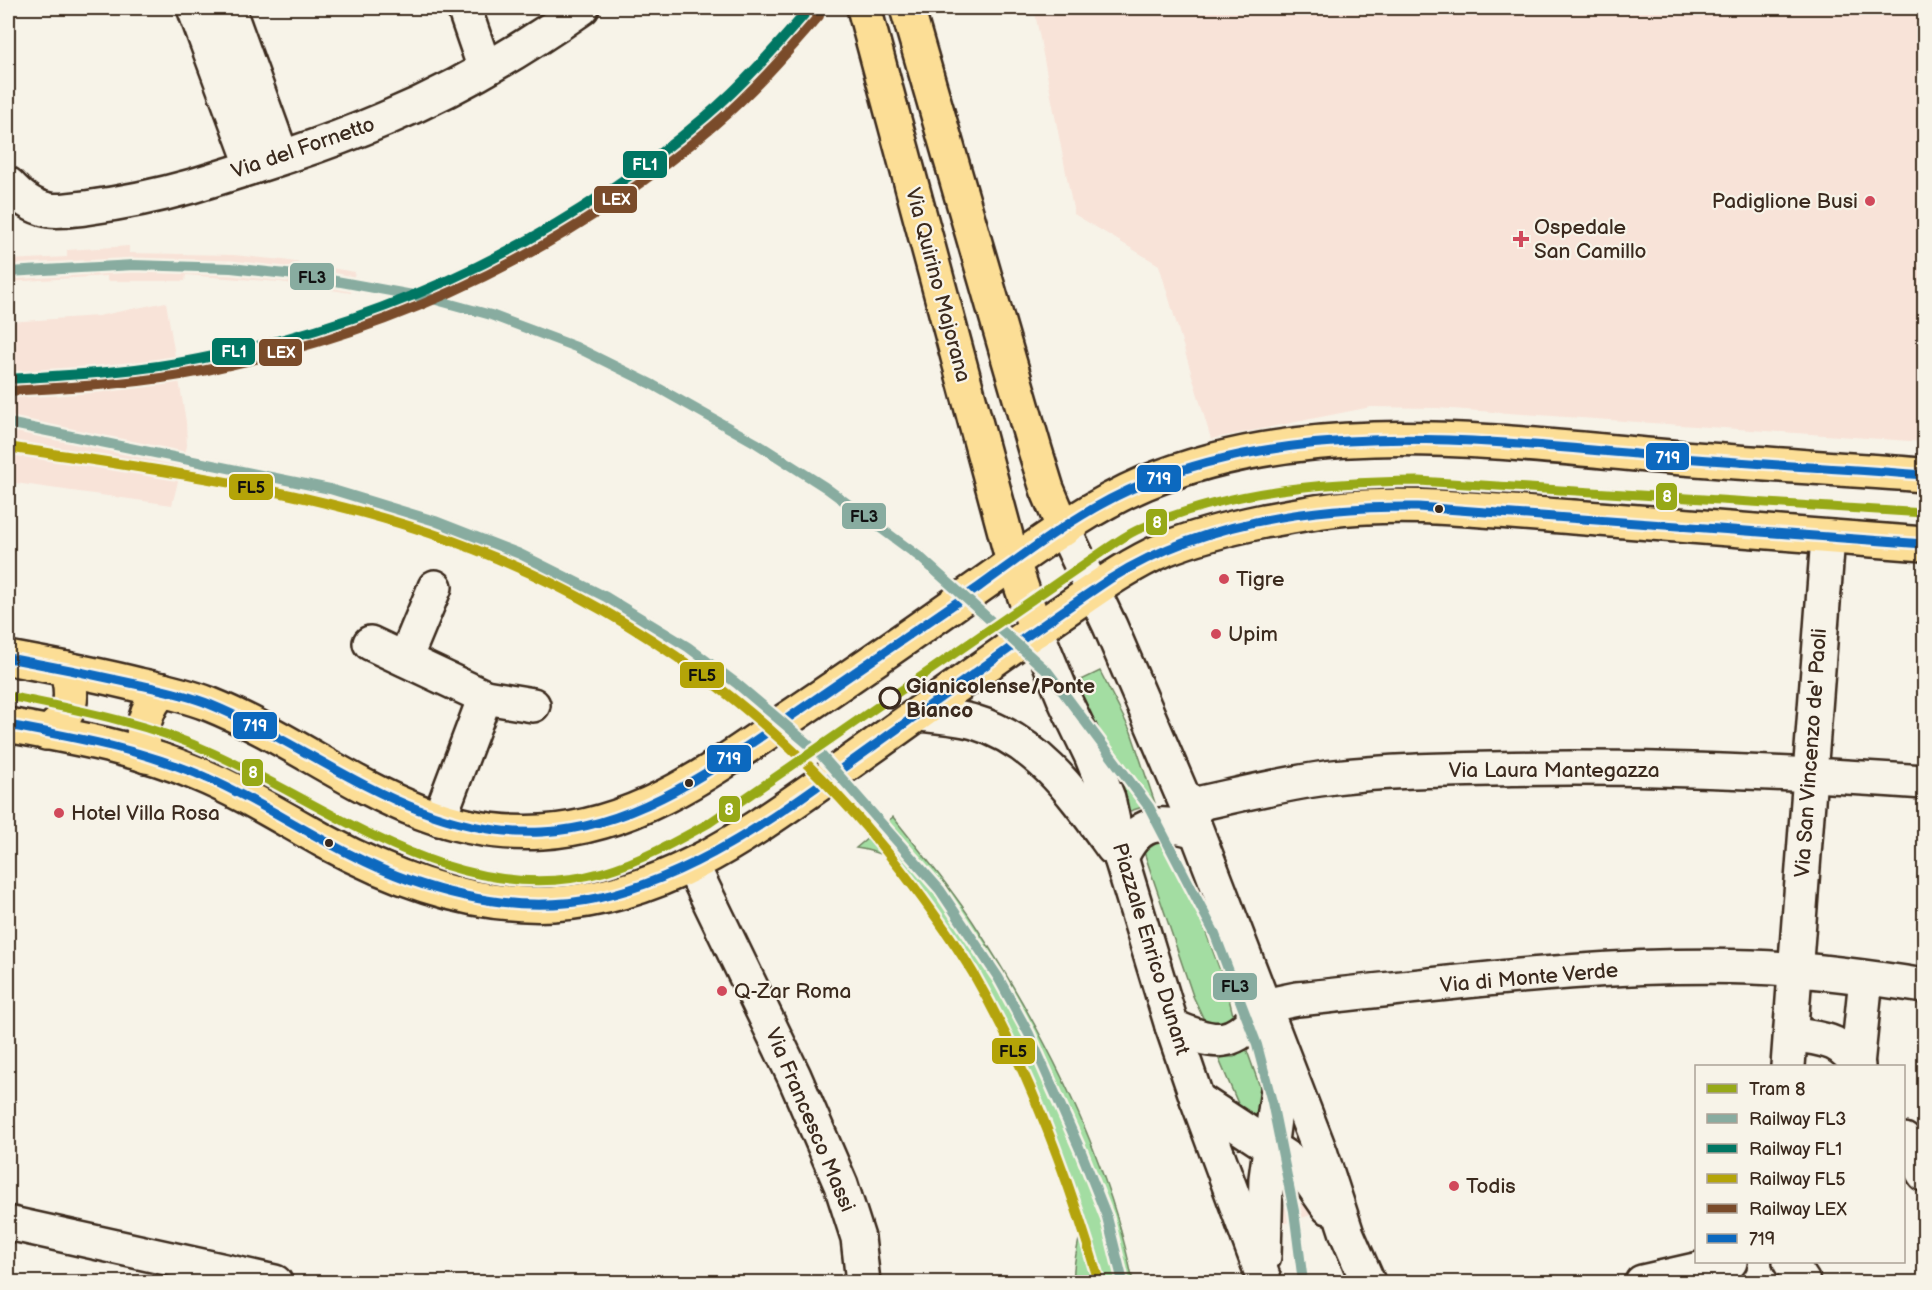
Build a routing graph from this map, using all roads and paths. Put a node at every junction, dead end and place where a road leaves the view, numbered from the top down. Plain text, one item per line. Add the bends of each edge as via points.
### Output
1 (194, 8) edge
2 (228, 8) edge
3 (464, 8) edge
4 (582, 8) edge
5 (864, 8) edge
6 (907, 8) edge
7 (485, 69) junction
8 (267, 162) junction
9 (8, 184) edge
10 (1924, 475) edge
11 (1064, 529) junction
12 (1828, 537) junction
13 (1924, 544) edge
14 (1013, 562) junction
15 (435, 587) dead end
16 (1093, 591) junction
17 (1036, 630) junction
18 (370, 643) dead end
19 (8, 658) edge
20 (405, 659) junction
21 (66, 669) junction
22 (163, 690) junction
23 (486, 697) junction
24 (533, 705) dead end
25 (919, 714) junction
26 (8, 725) edge
27 (46, 733) junction
28 (146, 756) junction
29 (1810, 774) junction
30 (1924, 782) edge
31 (1191, 818) junction
32 (439, 819) junction
33 (1121, 858) junction
34 (692, 865) junction
35 (1797, 970) junction
36 (1866, 978) junction
37 (1924, 986) edge
38 (1263, 1006) junction
39 (1172, 1026) junction
40 (1791, 1034) junction
41 (1282, 1058) junction
42 (1788, 1065) edge
43 (1857, 1065) edge
44 (1858, 1065) edge
45 (1197, 1099) junction
46 (1905, 1142) edge
47 (1270, 1146) junction
48 (1924, 1174) edge
49 (1318, 1195) junction
50 (1264, 1211) junction
51 (8, 1222) edge
52 (1347, 1234) junction
53 (1726, 1263) edge
54 (1791, 1263) edge
55 (1264, 1279) edge
56 (275, 1282) edge
57 (863, 1282) edge
58 (1368, 1282) edge
59 (1642, 1282) edge
60 (1803, 1282) edge

1 - 8 street
2 - 8 street
3 - 7 street
4 - 7 street, Via del Fornetto
5 - 14 main road, Via Quirino Majorana
6 - 11 main road via 1035,450
7 - 8 street, Via del Fornetto via 386,119
8 - 9 street, Via del Fornetto via 140,200 68,210 30,203
10 - 11 main road via 1465,440 1349,440 1260,451 1169,474 1114,498
11 - 14 main road
11 - 16 street
12 - 13 main road
12 - 16 main road via 1456,509 1364,507 1295,515 1200,536 1142,560
12 - 29 street, Via San Vincenzo de' Paoli
14 - 17 main road, Piazzale Enrico Dunant
14 - 32 main road via 738,753 653,803 588,826 536,833 482,830
15 - 20 street
16 - 17 main road
16 - 31 street
17 - 25 main road
17 - 33 street, Piazzale Enrico Dunant via 1091,755 1115,825
18 - 20 street
19 - 21 main road
20 - 23 street
21 - 22 main road
21 - 27 main road via 68,708 61,722
22 - 28 main road via 152,704 143,727
22 - 32 main road via 227,712 392,801
23 - 24 street
23 - 32 street
25 - 33 street via 984,725 1036,756 1074,793
25 - 34 main road via 768,820
26 - 27 main road
27 - 28 main road
28 - 34 main road via 212,780 372,865 464,896 532,904 585,900 644,887
29 - 30 street, Via Laura Mantegazza
29 - 31 street, Via Laura Mantegazza via 1564,767 1363,774 1289,785
29 - 35 street, Via San Vincenzo de' Paoli
31 - 33 street via 1146,828 1133,837
31 - 38 street
33 - 39 street, Piazzale Enrico Dunant
34 - 57 street, Via Francesco Massi via 794,1076 841,1185 858,1238
35 - 36 street, Via di Monte Verde
35 - 38 street, Via di Monte Verde via 1708,966 1555,974 1297,999
35 - 40 street, Via San Vincenzo de' Paoli
36 - 37 street
36 - 44 street
38 - 39 street via 1247,1028 1227,1039 1203,1038
38 - 41 street
39 - 45 street, Piazzale Enrico Dunant
40 - 42 street, Via San Vincenzo de' Paoli
40 - 43 street via 1842,1047
41 - 47 street, Piazzale Enrico Dunant
41 - 52 street via 1321,1154
45 - 47 street
45 - 55 street, Piazzale Enrico Dunant
46 - 48 street
47 - 49 street via 1301,1169
47 - 50 street, Piazzale Enrico Dunant
49 - 50 street via 1300,1188 1286,1190 1273,1198
49 - 52 street
50 - 55 street, Piazzale Enrico Dunant
51 - 56 street
52 - 58 street
53 - 59 street
54 - 60 street

